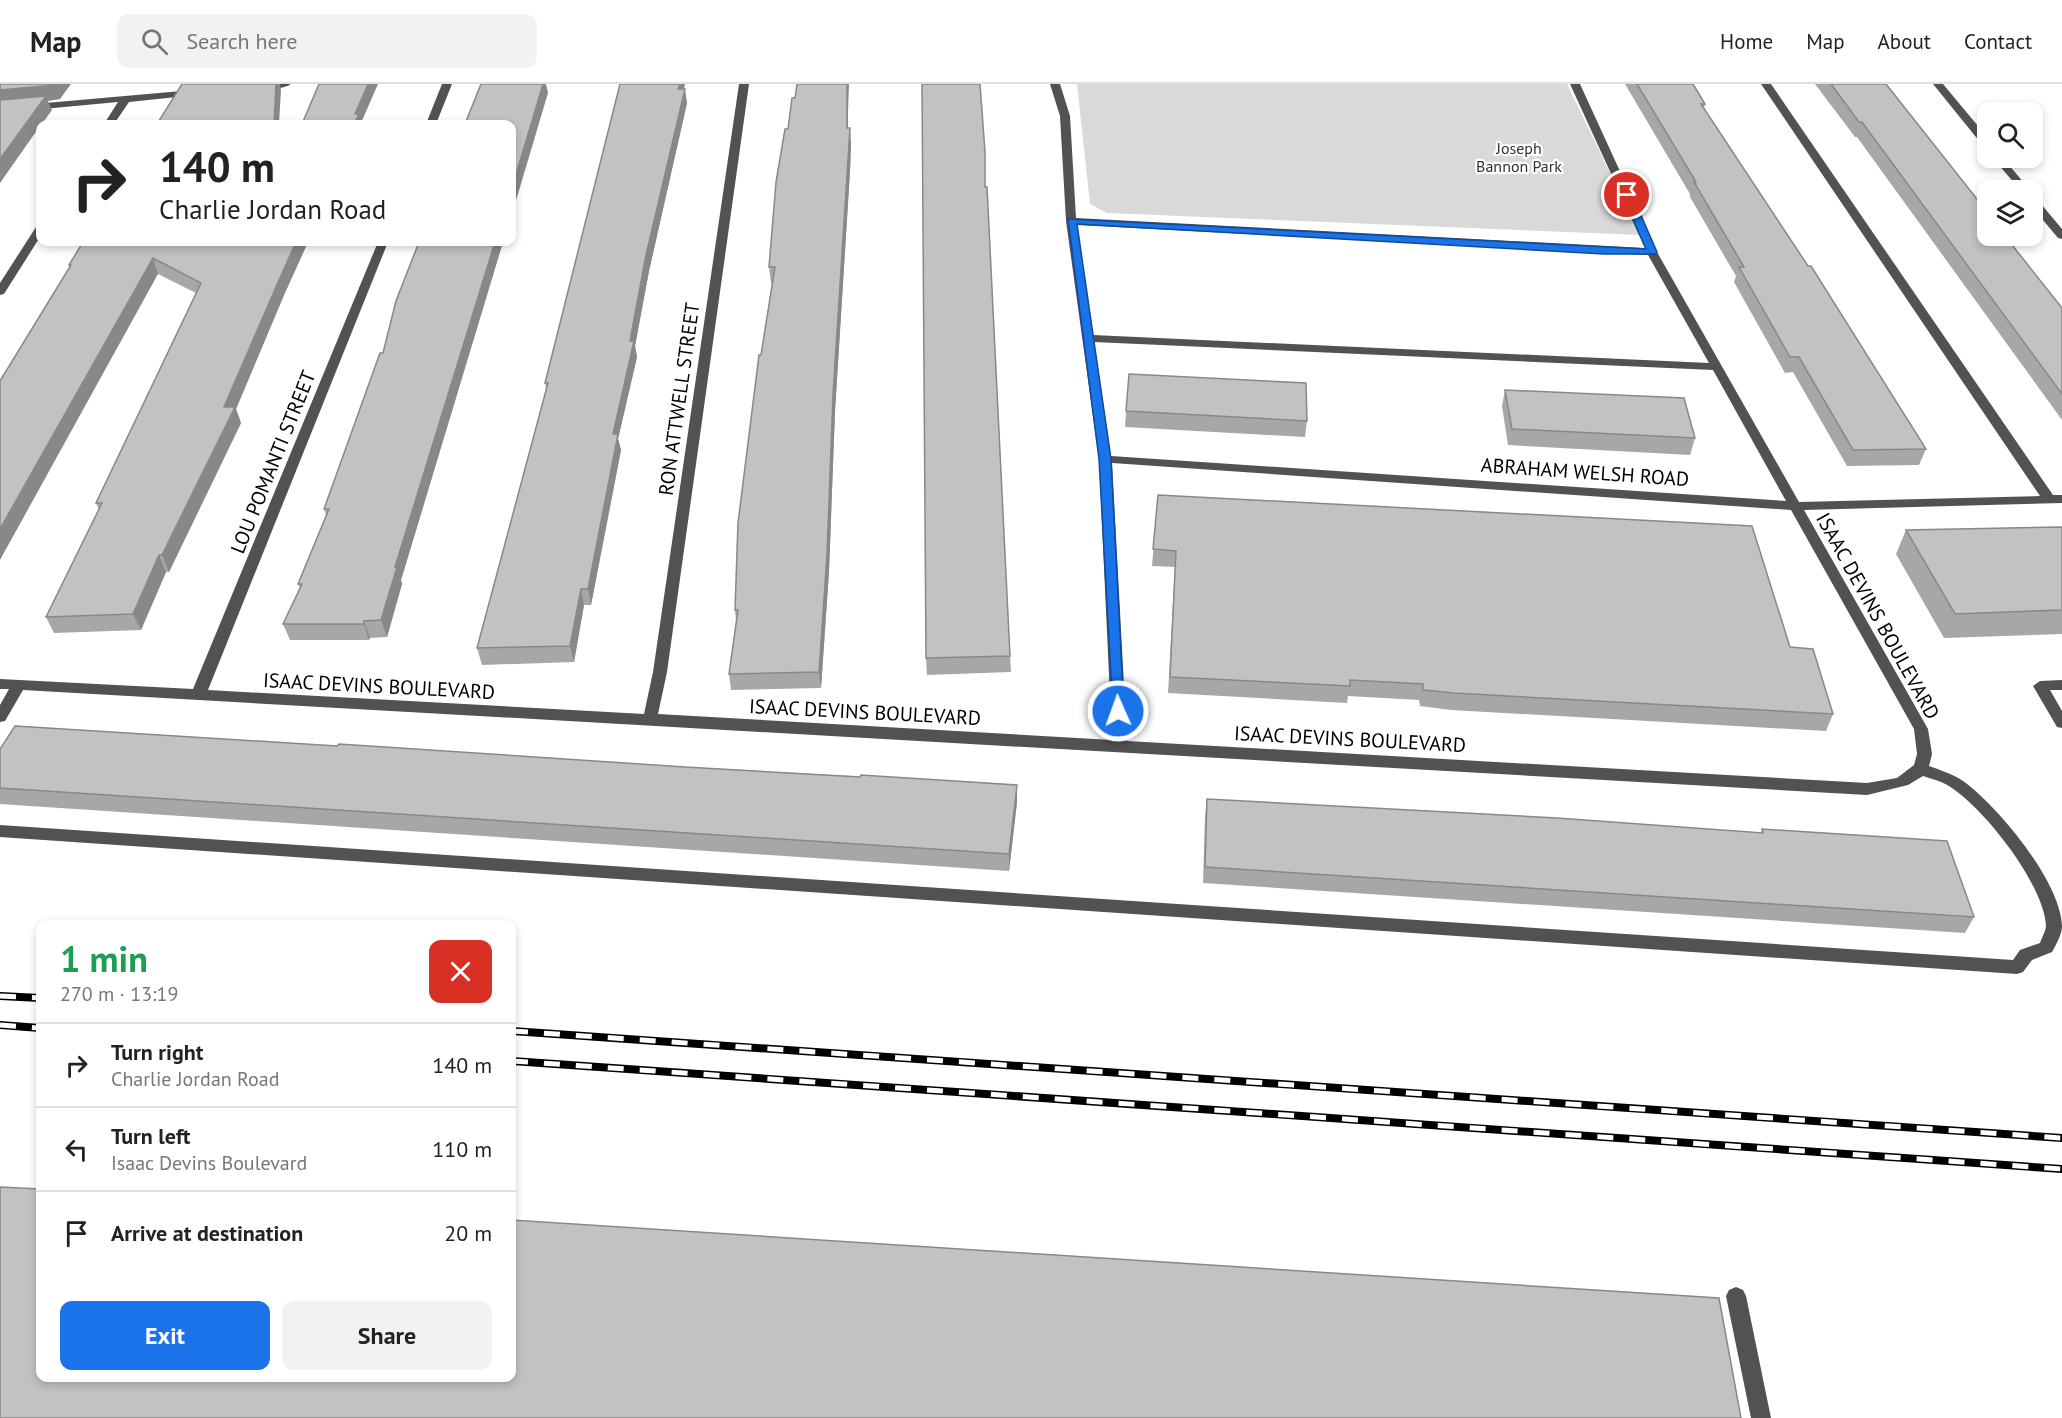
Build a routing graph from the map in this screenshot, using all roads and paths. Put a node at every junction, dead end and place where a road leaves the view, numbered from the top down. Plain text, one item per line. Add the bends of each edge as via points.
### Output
1 (286, 84) edge
2 (447, 84) edge
3 (744, 84) edge
4 (1056, 84) edge
5 (1575, 84) edge
6 (1766, 84) edge
7 (1938, 84) edge
8 (253, 87) edge
9 (209, 92) edge
10 (125, 100) junction
11 (0, 110) edge
12 (112, 120) edge
13 (433, 120) edge
14 (1977, 132) edge
15 (2006, 168) edge
16 (2017, 180) edge
17 (2043, 213) edge
18 (1071, 221) junction
19 (36, 235) edge
20 (2062, 236) edge
21 (381, 246) edge
22 (1652, 252) junction
23 (0, 291) edge
24 (1088, 338) junction
25 (1718, 367) junction
26 (1105, 459) junction
27 (2056, 499) edge
28 (1796, 506) junction
29 (0, 684) edge
30 (19, 685) junction
31 (2062, 685) edge
32 (198, 696) junction
33 (0, 717) edge
34 (650, 719) junction
35 (2062, 723) edge
36 (1120, 746) junction
37 (1920, 769) junction
38 (0, 831) edge
39 (1736, 1296) dead end
40 (1761, 1418) edge

1 - 8 street
2 - 13 street
3 - 34 street, RON ATTWELL STREET via 660,672
4 - 18 street via 1065,116
5 - 22 street, ISAAC DEVINS BOULEVARD
6 - 27 street
7 - 14 street
9 - 10 street
10 - 11 street
10 - 12 street
15 - 16 street
17 - 20 street
18 - 22 street
18 - 24 street
19 - 23 street
21 - 32 street, LOU POMANTI STREET
22 - 25 street, ISAAC DEVINS BOULEVARD
24 - 25 street
24 - 26 street
25 - 28 street, ISAAC DEVINS BOULEVARD
26 - 28 street, ABRAHAM WELSH ROAD
26 - 36 street
27 - 28 street, ABRAHAM WELSH ROAD
28 - 37 street, ISAAC DEVINS BOULEVARD via 1921,729 1924,756
29 - 30 street, ISAAC DEVINS BOULEVARD
30 - 32 street, ISAAC DEVINS BOULEVARD
30 - 33 street
31 - 35 street via 2040,686
32 - 34 street, ISAAC DEVINS BOULEVARD
34 - 36 street, ISAAC DEVINS BOULEVARD
36 - 37 street, ISAAC DEVINS BOULEVARD via 1867,789 1904,783
37 - 38 street via 1954,783 1985,809 2034,871 2054,928 2046,947 2026,955 2017,967
39 - 40 street

